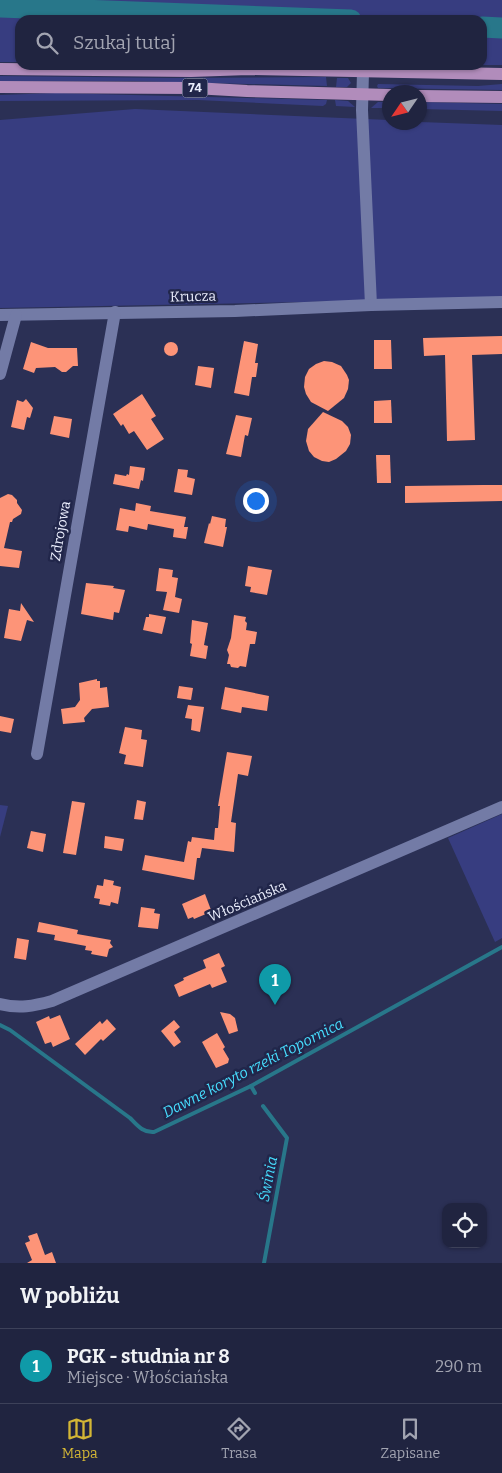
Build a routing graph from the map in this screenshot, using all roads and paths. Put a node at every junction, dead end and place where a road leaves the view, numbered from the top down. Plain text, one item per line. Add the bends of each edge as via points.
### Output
1 (0, 70) edge
2 (220, 70) edge
3 (286, 70) edge
4 (363, 72) junction
5 (502, 74) edge
6 (0, 86) edge
7 (362, 94) junction
8 (382, 95) edge
9 (427, 96) edge
10 (502, 97) edge
11 (502, 302) edge
12 (371, 305) junction
13 (115, 312) junction
14 (16, 314) junction
15 (0, 315) edge
16 (0, 374) edge
17 (37, 754) dead end
18 (502, 807) edge
19 (0, 1004) edge

1 - 2 main road, 74
3 - 4 main road, 74
4 - 5 main road, 74
4 - 7 street
6 - 7 main road, 74
7 - 8 main road, 74
7 - 12 street
9 - 10 main road
11 - 12 street, Krucza
12 - 13 street, Krucza
13 - 14 street, Krucza
13 - 17 street, Zdrojowa
14 - 15 street, Krucza
14 - 16 street
18 - 19 street, Włościańska via 52,1001 28,1007

